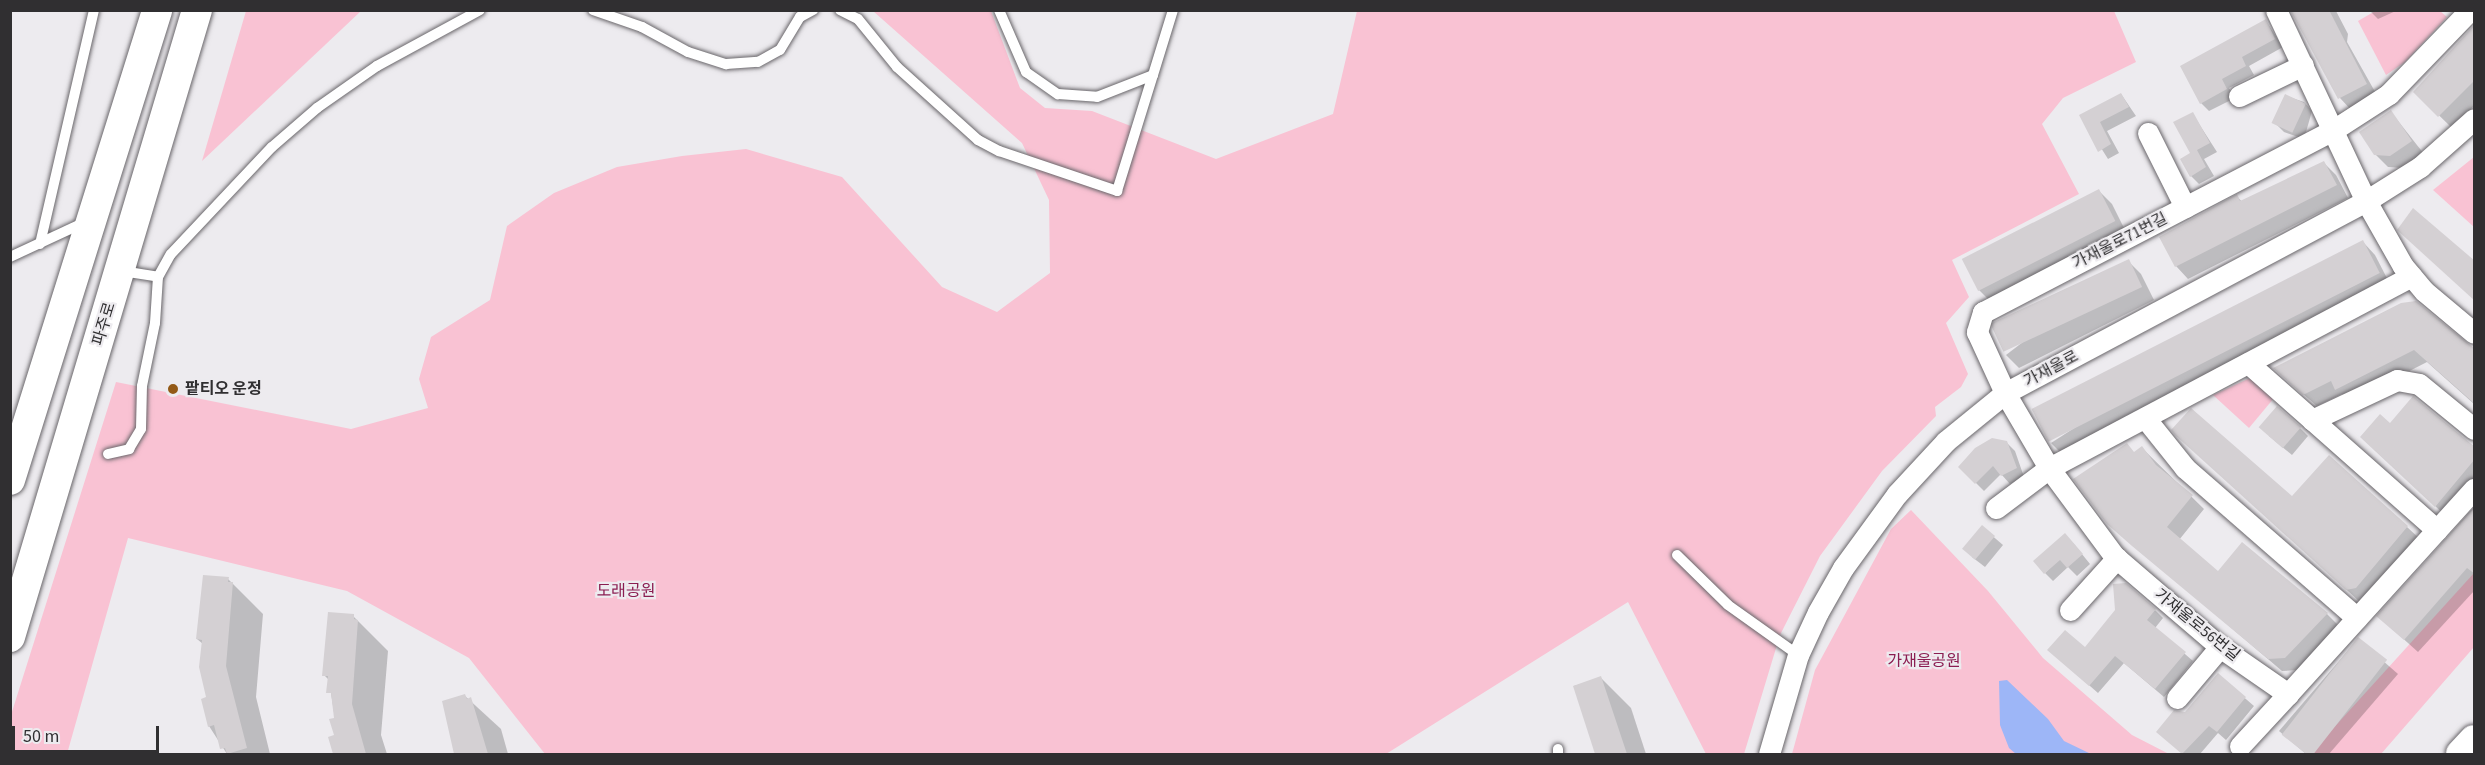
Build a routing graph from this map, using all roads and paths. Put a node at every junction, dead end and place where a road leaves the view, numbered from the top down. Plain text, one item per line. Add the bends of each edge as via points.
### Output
1 (94, 10) edge
2 (156, 10) edge
3 (197, 10) edge
4 (480, 10) edge
5 (593, 10) edge
6 (813, 10) edge
7 (840, 10) edge
8 (999, 10) edge
9 (1173, 10) edge
10 (2276, 10) edge
11 (2470, 10) edge
12 (2303, 65) junction
13 (1153, 75) junction
14 (2239, 96) dead end
15 (2475, 119) edge
16 (2335, 129) junction
17 (2148, 133) dead end
18 (2366, 201) junction
19 (2186, 207) junction
20 (90, 219) junction
21 (40, 243) junction
22 (10, 258) edge
23 (120, 270) junction
24 (2411, 276) junction
25 (158, 277) junction
26 (2475, 333) edge
27 (2248, 363) junction
28 (2005, 393) junction
29 (2145, 418) junction
30 (2312, 420) junction
31 (2475, 429) edge
32 (108, 454) dead end
33 (2049, 468) junction
34 (10, 480) edge
35 (2475, 489) edge
36 (1996, 508) dead end
37 (2437, 530) junction
38 (1677, 555) dead end
39 (2117, 558) junction
40 (2070, 610) dead end
41 (2357, 618) junction
42 (10, 637) edge
43 (2220, 647) junction
44 (1798, 655) junction
45 (2288, 694) junction
46 (2177, 698) dead end
47 (2475, 740) edge
48 (2240, 746) dead end
49 (1769, 754) edge
50 (2462, 754) edge

1 - 21 lane
2 - 20 main road
3 - 23 main road, 파주로
4 - 25 lane via 377,66 317,108 226,195 171,254
5 - 6 lane via 642,27 688,52 726,64 758,62 780,50 800,17
7 - 13 lane via 858,19 897,67 978,140 1117,191
8 - 13 lane via 1026,72 1058,94 1097,97
9 - 13 lane
10 - 12 street
11 - 16 street, 가재울로71번길 via 2389,94
12 - 14 street
12 - 16 street
15 - 18 street, 가재울로 via 2420,167
16 - 18 street
16 - 19 street, 가재울로71번길
17 - 19 street
18 - 24 street
18 - 28 street, 가재울로
19 - 28 street, 가재울로71번길 via 1983,312 1977,332
20 - 21 lane
20 - 34 main road
21 - 22 lane
23 - 25 lane
23 - 42 main road, 파주로
24 - 26 street
24 - 27 street
25 - 32 lane via 141,429 129,449
27 - 29 street
27 - 30 street
28 - 33 street, 가재울로56번길
28 - 44 street, 가재울로 via 1946,441 1897,494 1843,568
29 - 33 street
29 - 41 street via 2185,468
30 - 31 street via 2397,380 2419,384
30 - 37 street
33 - 36 street
33 - 39 street, 가재울로56번길
35 - 37 street
37 - 41 street
38 - 44 lane via 1728,605
39 - 40 street
39 - 43 street, 가재울로56번길
41 - 45 street
43 - 45 street, 가재울로56번길
43 - 46 street
44 - 49 street, 가재울로
45 - 48 street
47 - 50 main road

